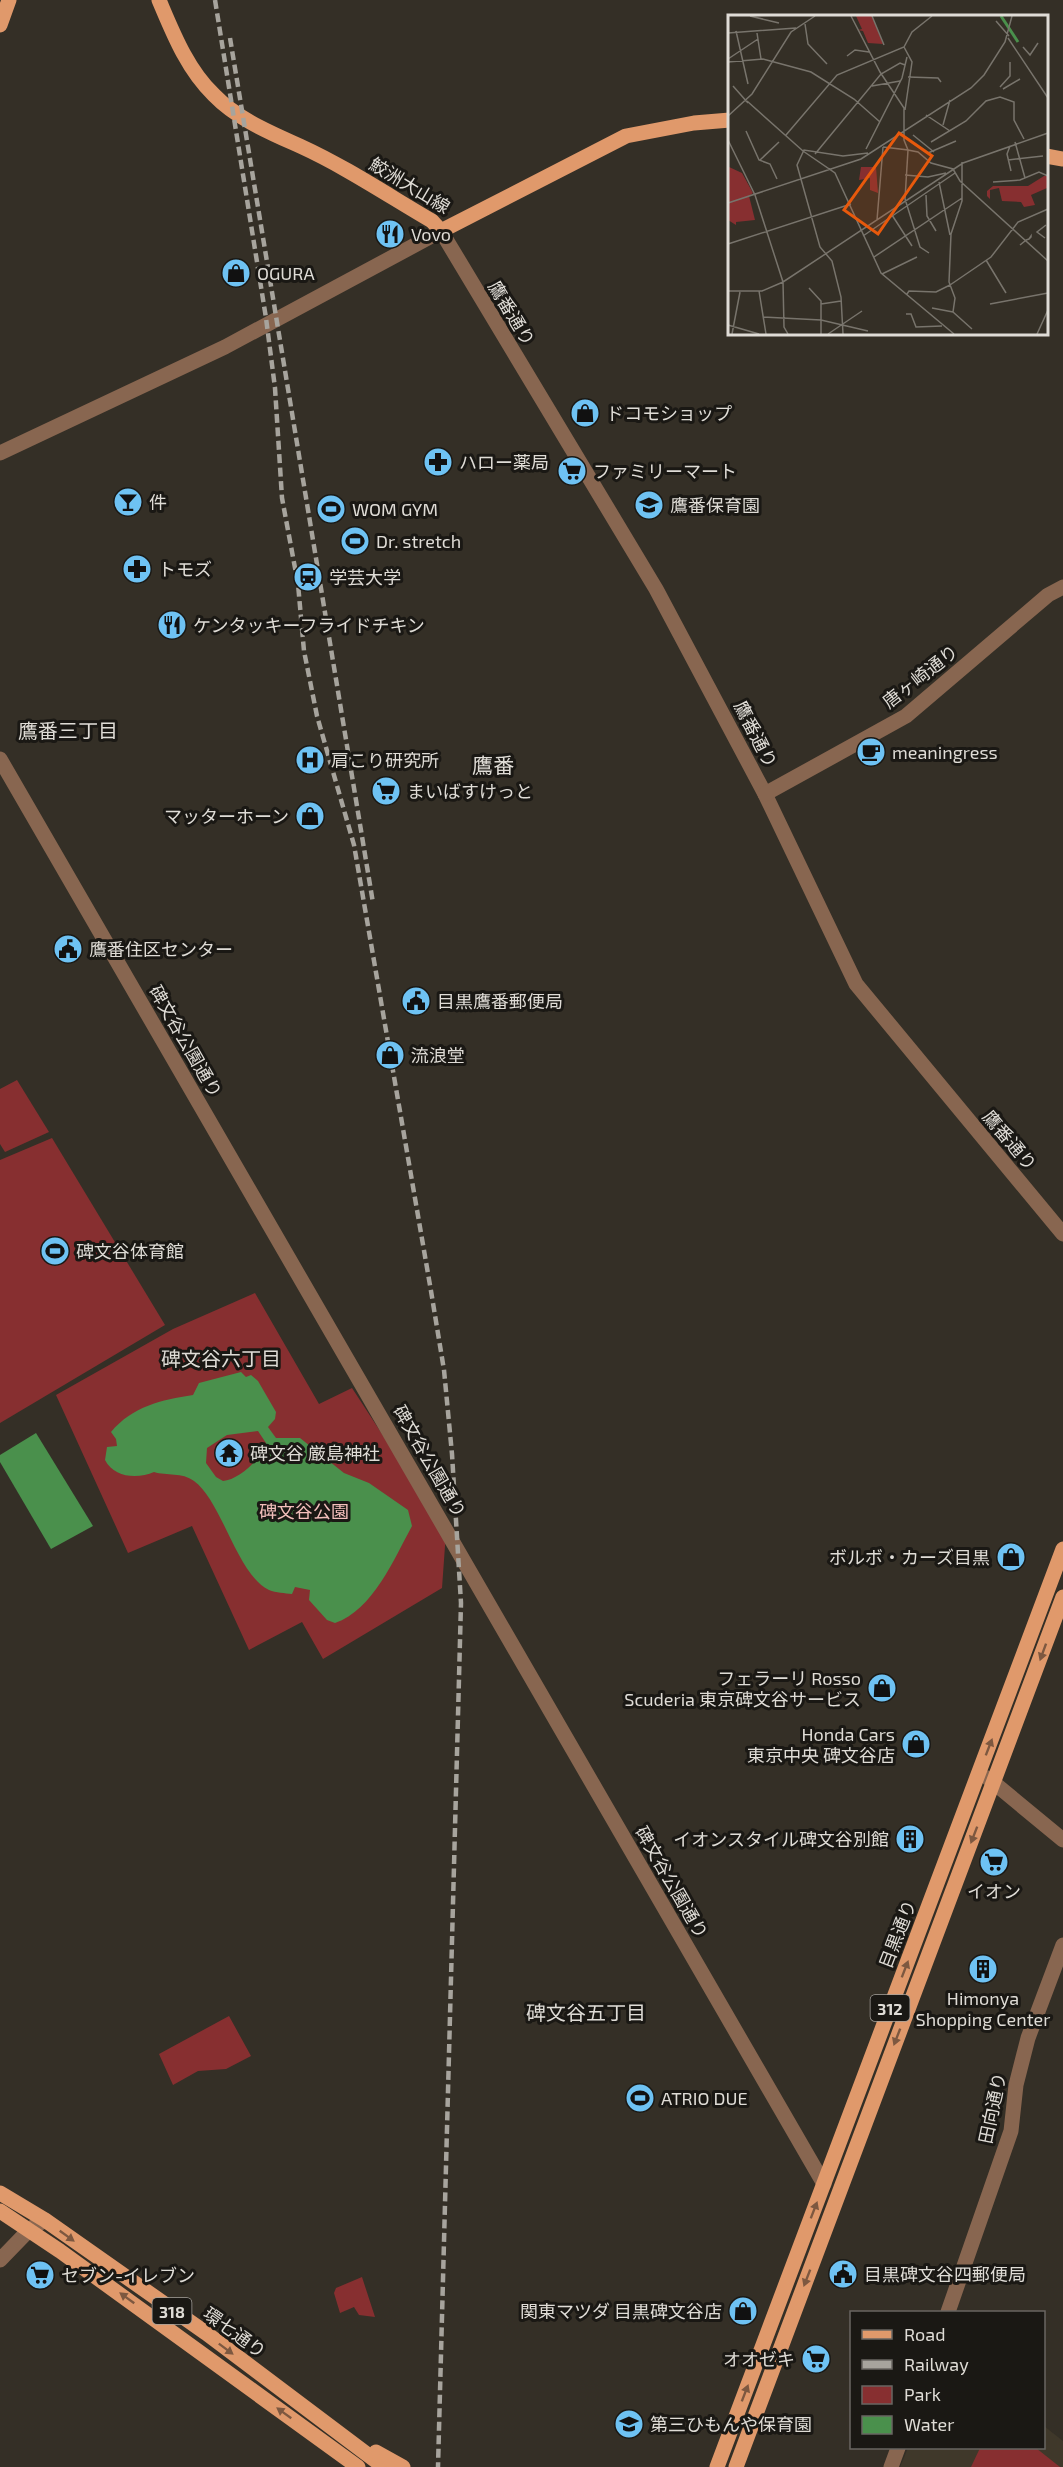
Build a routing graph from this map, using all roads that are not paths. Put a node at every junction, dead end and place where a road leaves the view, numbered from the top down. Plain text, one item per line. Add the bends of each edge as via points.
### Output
1 (9, 0) edge
2 (159, 0) edge
3 (0, 25) edge
4 (728, 120) edge
5 (1048, 156) edge
6 (1063, 159) edge
7 (441, 231) junction
8 (0, 453) edge
9 (1063, 587) edge
10 (0, 759) edge
11 (765, 794) junction
12 (1063, 1234) edge
13 (1063, 1549) edge
14 (1063, 1597) edge
15 (992, 1780) junction
16 (1063, 1840) edge
17 (1063, 1945) edge
18 (824, 2184) junction
19 (0, 2193) edge
20 (0, 2211) edge
21 (45, 2220) junction
22 (30, 2229) junction
23 (0, 2260) edge
24 (949, 2311) edge
25 (341, 2435) junction
26 (331, 2448) junction
27 (898, 2449) edge
28 (349, 2467) edge
29 (358, 2467) edge
30 (384, 2467) edge
31 (403, 2467) edge
32 (717, 2467) edge
33 (736, 2467) edge
34 (891, 2467) edge

1 - 3 main road
2 - 7 main road, 鮫洲大山線 via 178,45 214,95 252,123 355,176 432,221
4 - 7 main road, 鮫洲大山線 via 626,136
5 - 6 main road
7 - 8 street via 214,353
7 - 11 street, 鷹番通り via 656,589
9 - 11 street, 唐ヶ崎通り via 1048,595 906,716
10 - 18 street, 碑文谷公園通り
11 - 12 street, 鷹番通り via 856,984
18 -> 13 main road, 目黒通り / 312
14 -> 15 main road, 目黒通り / 312
15 - 16 street
15 -> 33 main road, 目黒通り / 312
17 - 24 street, 田向通り via 1028,2038 1016,2085 1011,2131
32 -> 18 main road, 目黒通り / 312
19 - 21 main road, 環七通り / 318
20 - 22 main road, 環七通り / 318
21 - 22 street
21 -> 25 main road, 環七通り / 318 via 206,2333
22 - 23 street
26 -> 22 main road, 環七通り / 318
25 - 30 main road, 環七通り / 318
25 - 31 main road
26 - 28 main road
26 - 29 main road, 環七通り / 318
27 - 34 street

